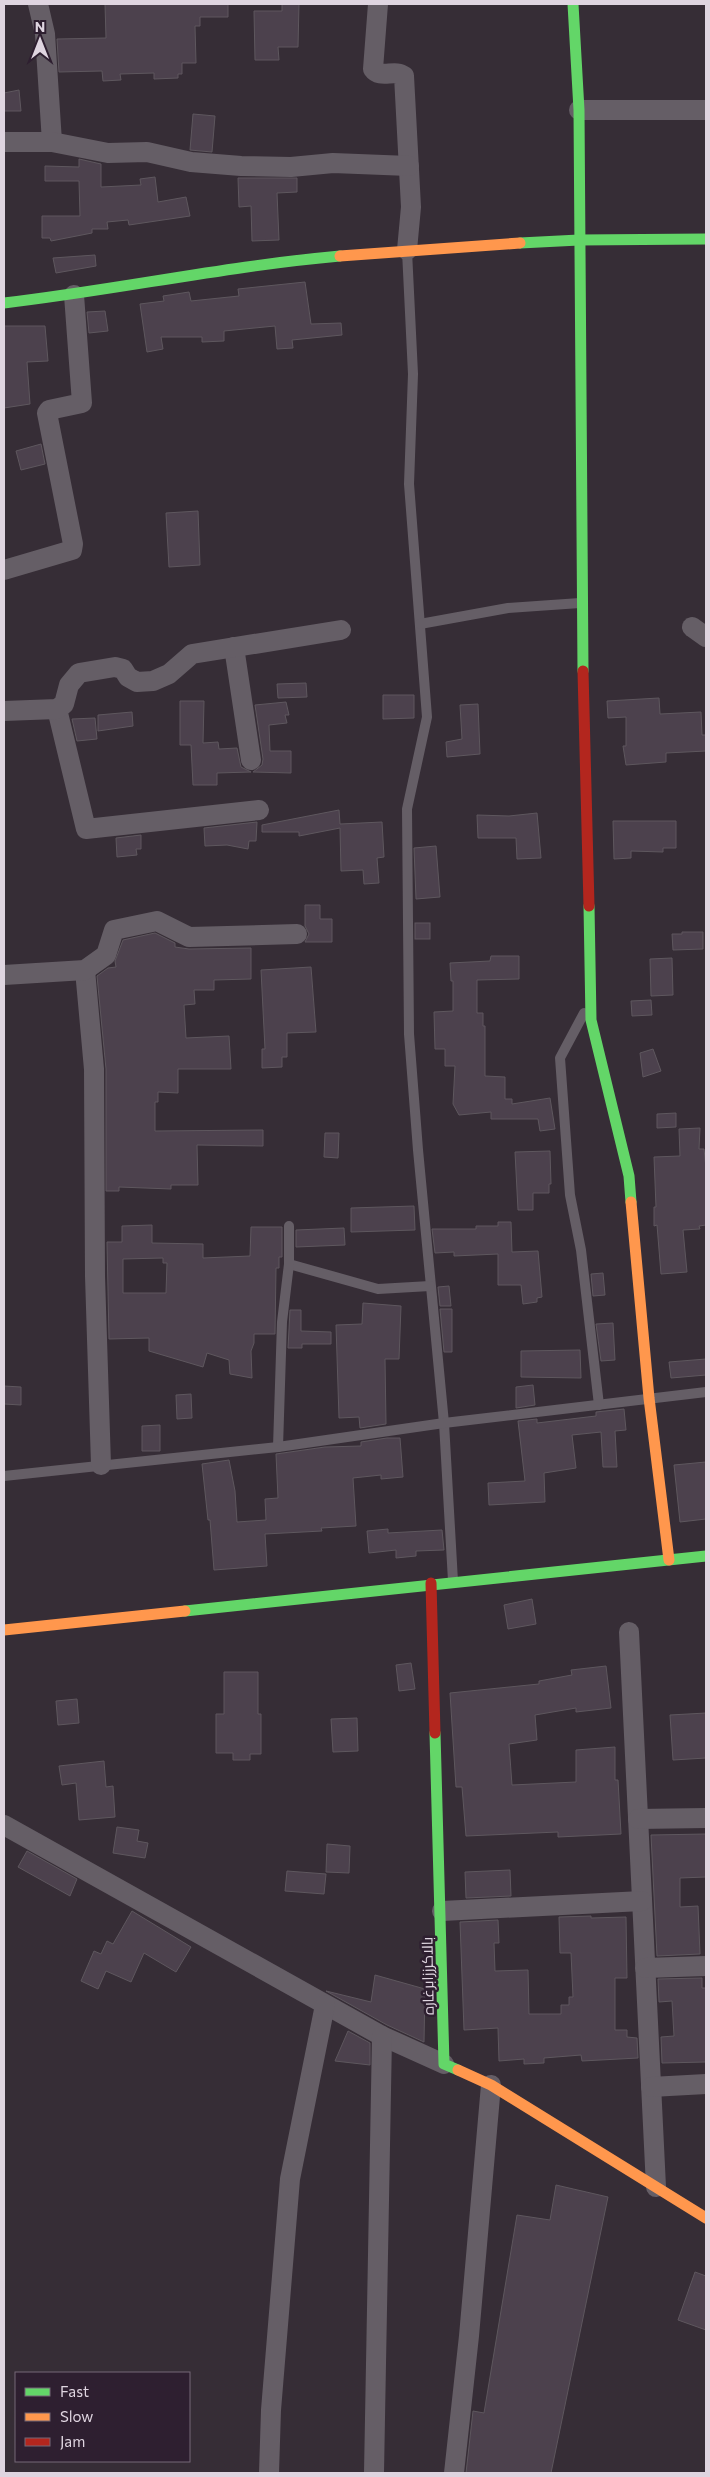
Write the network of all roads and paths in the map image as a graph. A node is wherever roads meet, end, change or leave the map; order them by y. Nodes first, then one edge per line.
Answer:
1 (38, 4) edge
2 (378, 4) edge
3 (574, 4) edge
4 (579, 110) junction
5 (706, 110) edge
6 (4, 142) edge
7 (52, 142) junction
8 (409, 166) junction
9 (706, 239) edge
10 (579, 240) junction
11 (407, 250) junction
12 (74, 295) junction
13 (4, 303) edge
14 (4, 570) edge
15 (582, 602) junction
16 (420, 624) junction
17 (341, 630) dead end
18 (234, 647) junction
19 (57, 709) junction
20 (4, 711) edge
21 (251, 760) dead end
22 (259, 810) dead end
23 (297, 934) dead end
24 (84, 970) junction
25 (4, 975) edge
26 (590, 1001) junction
27 (289, 1226) dead end
28 (289, 1264) junction
29 (430, 1286) junction
30 (706, 1392) edge
31 (649, 1398) junction
32 (599, 1404) junction
33 (444, 1423) junction
34 (278, 1447) junction
35 (101, 1465) junction
36 (4, 1476) edge
37 (706, 1556) edge
38 (669, 1560) junction
39 (453, 1582) junction
40 (431, 1583) junction
41 (4, 1630) edge
42 (629, 1632) dead end
43 (706, 1818) edge
44 (638, 1819) junction
45 (4, 1826) edge
46 (642, 1901) junction
47 (442, 1911) junction
48 (706, 1966) edge
49 (645, 1968) junction
50 (326, 2005) junction
51 (382, 2036) junction
52 (444, 2064) junction
53 (706, 2084) edge
54 (491, 2086) junction
55 (651, 2087) junction
56 (656, 2187) junction
57 (706, 2218) edge
58 (269, 2473) edge
59 (374, 2473) edge
60 (454, 2473) edge

1 - 7 street
2 - 8 street
3 - 4 street
4 - 5 street
4 - 10 street
6 - 7 street
7 - 8 street
8 - 11 street
9 - 10 street
10 - 11 street
10 - 15 street
11 - 12 street
11 - 16 lane
12 - 13 street
12 - 14 street
15 - 16 lane
15 - 26 street
16 - 29 lane
17 - 18 street
18 - 19 street
18 - 21 street
19 - 20 street
19 - 22 street
23 - 24 street
24 - 25 street
24 - 35 street
26 - 31 street
26 - 32 lane
27 - 28 lane
28 - 29 lane
28 - 34 lane
29 - 33 lane
30 - 31 lane
31 - 32 lane
31 - 38 street
32 - 33 lane
33 - 34 lane
33 - 39 lane
34 - 35 lane
35 - 36 lane
37 - 38 street
38 - 39 street
39 - 40 street
40 - 41 street
40 - 47 street, بالاکرززابرغاره
42 - 44 street
43 - 44 street
44 - 46 street
45 - 50 street
46 - 47 street
46 - 49 street
47 - 52 street, بالاکرززابرغاره
48 - 49 street
49 - 55 street
50 - 51 street
50 - 58 street
51 - 52 street
51 - 59 street
52 - 54 street
53 - 55 street
54 - 56 street
54 - 60 street
55 - 56 street
56 - 57 street

